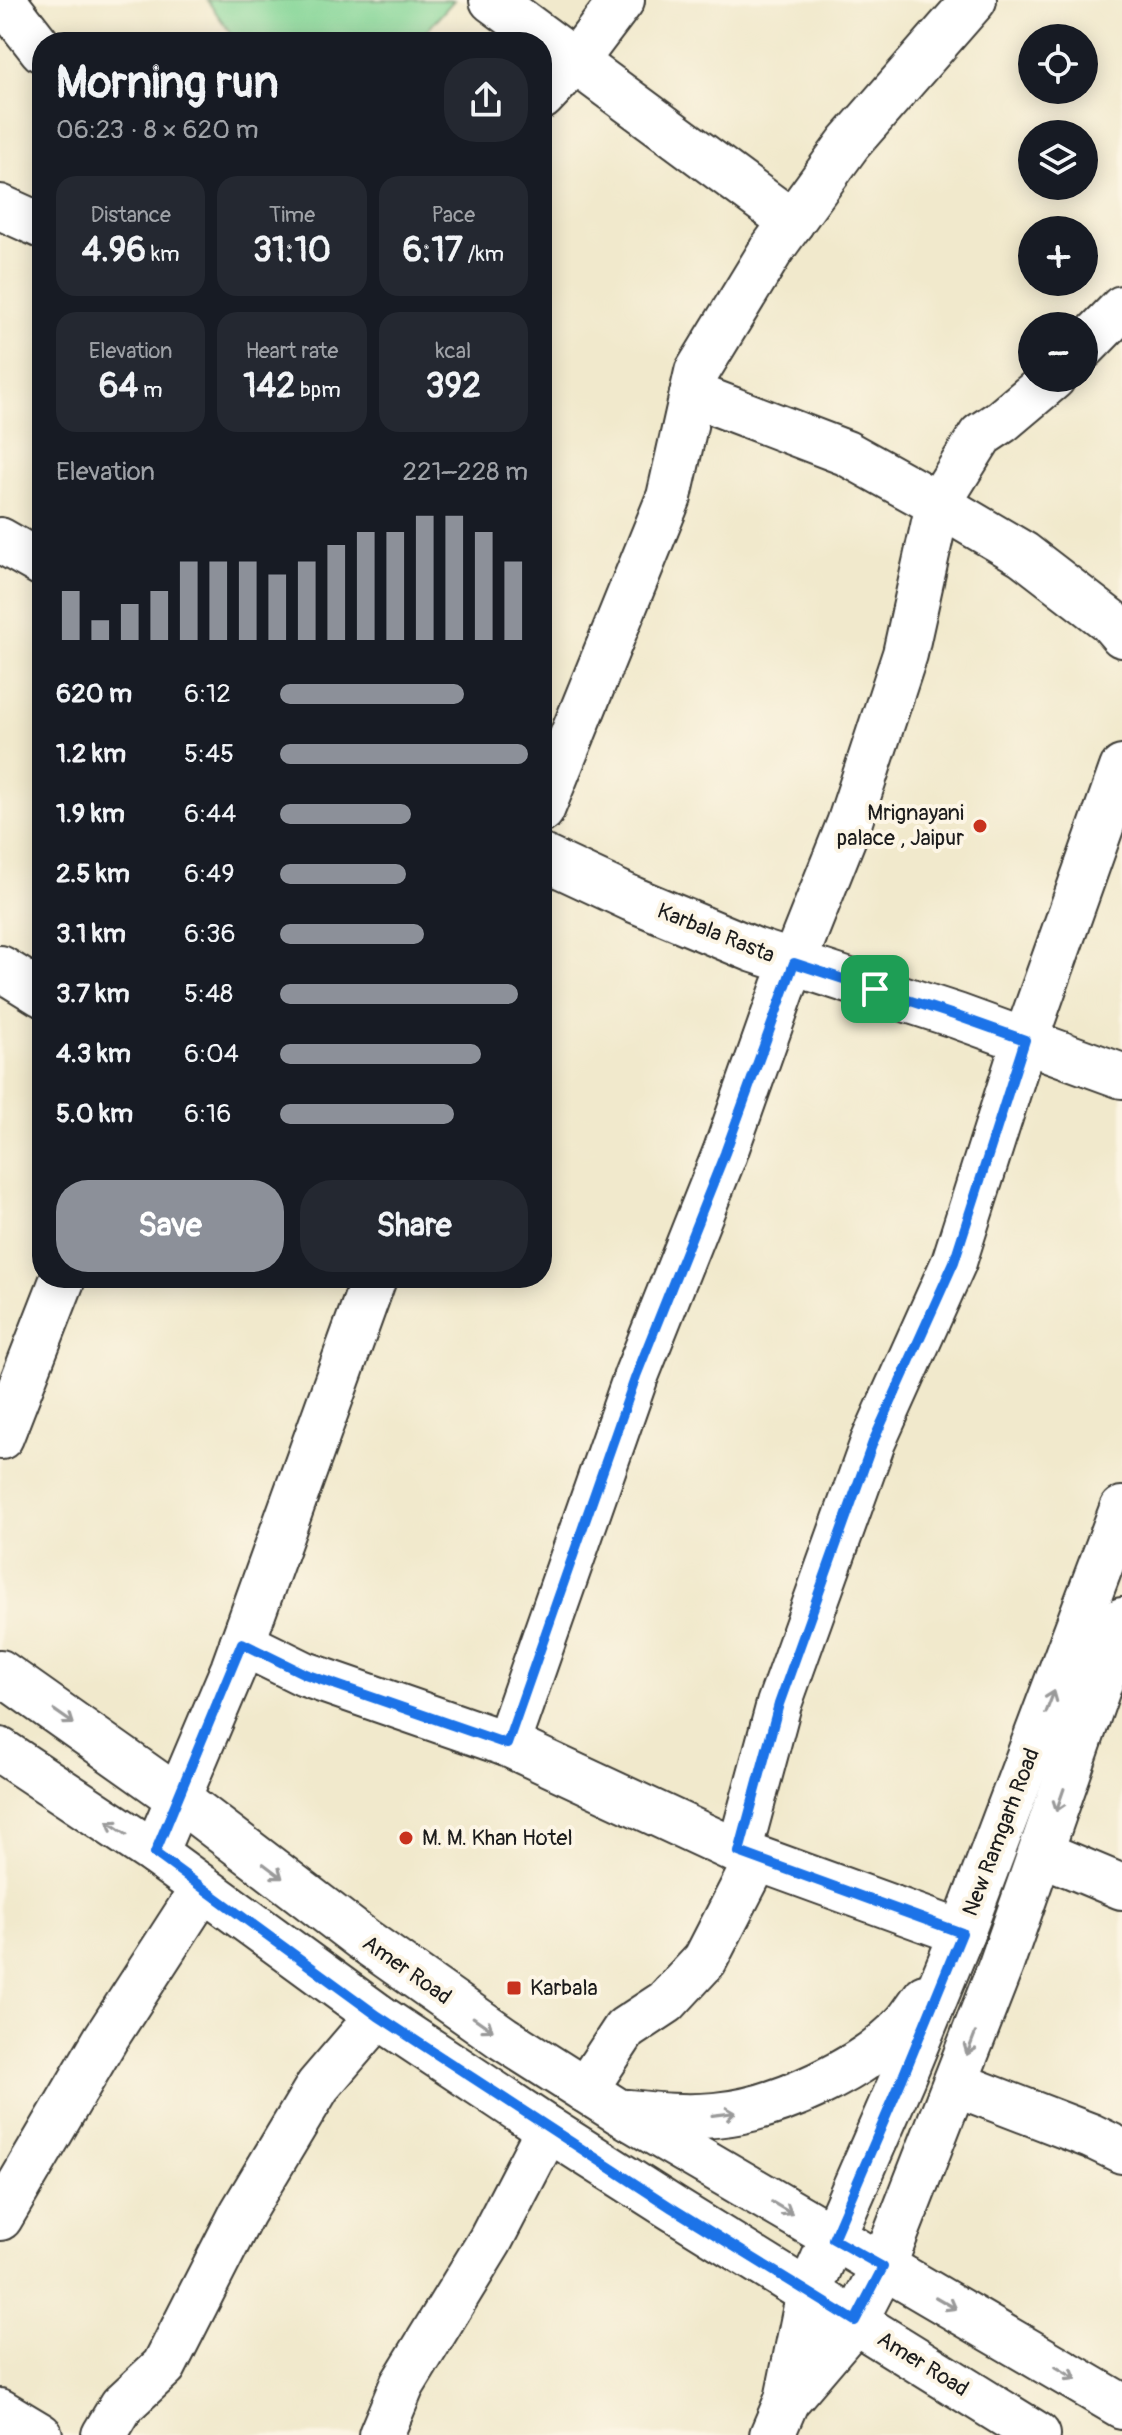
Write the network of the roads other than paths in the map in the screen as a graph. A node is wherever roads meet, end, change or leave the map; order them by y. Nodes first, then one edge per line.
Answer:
1 (3, 0) edge
2 (492, 0) edge
3 (622, 0) edge
4 (974, 0) edge
5 (535, 32) edge
6 (32, 37) edge
7 (552, 45) edge
8 (575, 62) junction
9 (552, 86) edge
10 (0, 207) edge
11 (32, 221) edge
12 (792, 222) junction
13 (1122, 308) edge
14 (1098, 333) edge
15 (1036, 392) edge
16 (692, 394) junction
17 (938, 504) junction
18 (0, 540) edge
19 (32, 558) edge
20 (1122, 635) edge
21 (1122, 768) edge
22 (552, 785) edge
23 (552, 861) edge
24 (794, 963) junction
25 (0, 968) edge
26 (32, 988) edge
27 (1025, 1040) junction
28 (1122, 1076) edge
29 (59, 1288) edge
30 (370, 1288) edge
31 (1, 1437) edge
32 (1122, 1509) edge
33 (1122, 1620) edge
34 (242, 1643) junction
35 (0, 1672) edge
36 (507, 1744) junction
37 (0, 1750) edge
38 (178, 1798) junction
39 (155, 1853) junction
40 (1041, 1853) junction
41 (748, 1855) junction
42 (1122, 1887) edge
43 (203, 1888) junction
44 (962, 1933) junction
45 (378, 2016) junction
46 (956, 2084) junction
47 (602, 2101) junction
48 (548, 2129) junction
49 (1122, 2151) edge
50 (0, 2218) edge
51 (833, 2239) junction
52 (883, 2267) junction
53 (809, 2292) junction
54 (855, 2321) junction
55 (1122, 2406) edge
56 (0, 2411) edge
57 (780, 2417) edge
58 (40, 2435) edge
59 (104, 2435) edge
60 (381, 2435) edge
61 (1038, 2435) edge

1 - 6 street
2 - 5 street
3 - 8 street
4 - 12 street
7 - 8 street
8 - 9 street
8 - 12 street
10 - 11 street
12 - 16 street
13 - 14 street
15 - 17 street
16 - 17 street
16 - 22 street
17 - 20 street
17 - 24 street
18 - 19 street
21 - 27 street
23 - 24 street, Karbala Rasta
24 - 27 street, Karbala Rasta
24 - 36 street
25 - 26 street
27 - 28 street, Karbala Rasta
27 - 41 street
29 - 31 street
30 - 34 street
44 -> 32 street, New Ramgarh Road
33 -> 40 street, New Ramgarh Road
34 - 36 street
34 - 38 street
35 -> 38 street, Amer Road
36 - 41 street
39 -> 37 street, Amer Road
38 - 39 street
38 -> 47 street, Amer Road
39 - 43 street, Amer Road
40 - 42 street
40 -> 46 street, New Ramgarh Road
41 - 44 street
41 - 47 street
43 - 45 street, Amer Road
43 - 50 street
47 -> 44 street
44 - 51 street, New Ramgarh Road
45 - 48 street, Amer Road
45 - 59 street
46 - 49 street
46 - 52 street, New Ramgarh Road
47 -> 51 street, Amer Road
48 - 53 street, Amer Road
48 - 60 street
51 - 52 street
51 - 53 street, New Ramgarh Road
52 - 54 street, New Ramgarh Road
52 -> 55 street
53 - 54 street, Amer Road
53 - 57 street, New Ramgarh Road
54 - 57 street, New Ramgarh Road
54 - 61 street, Amer Road
56 - 58 street

